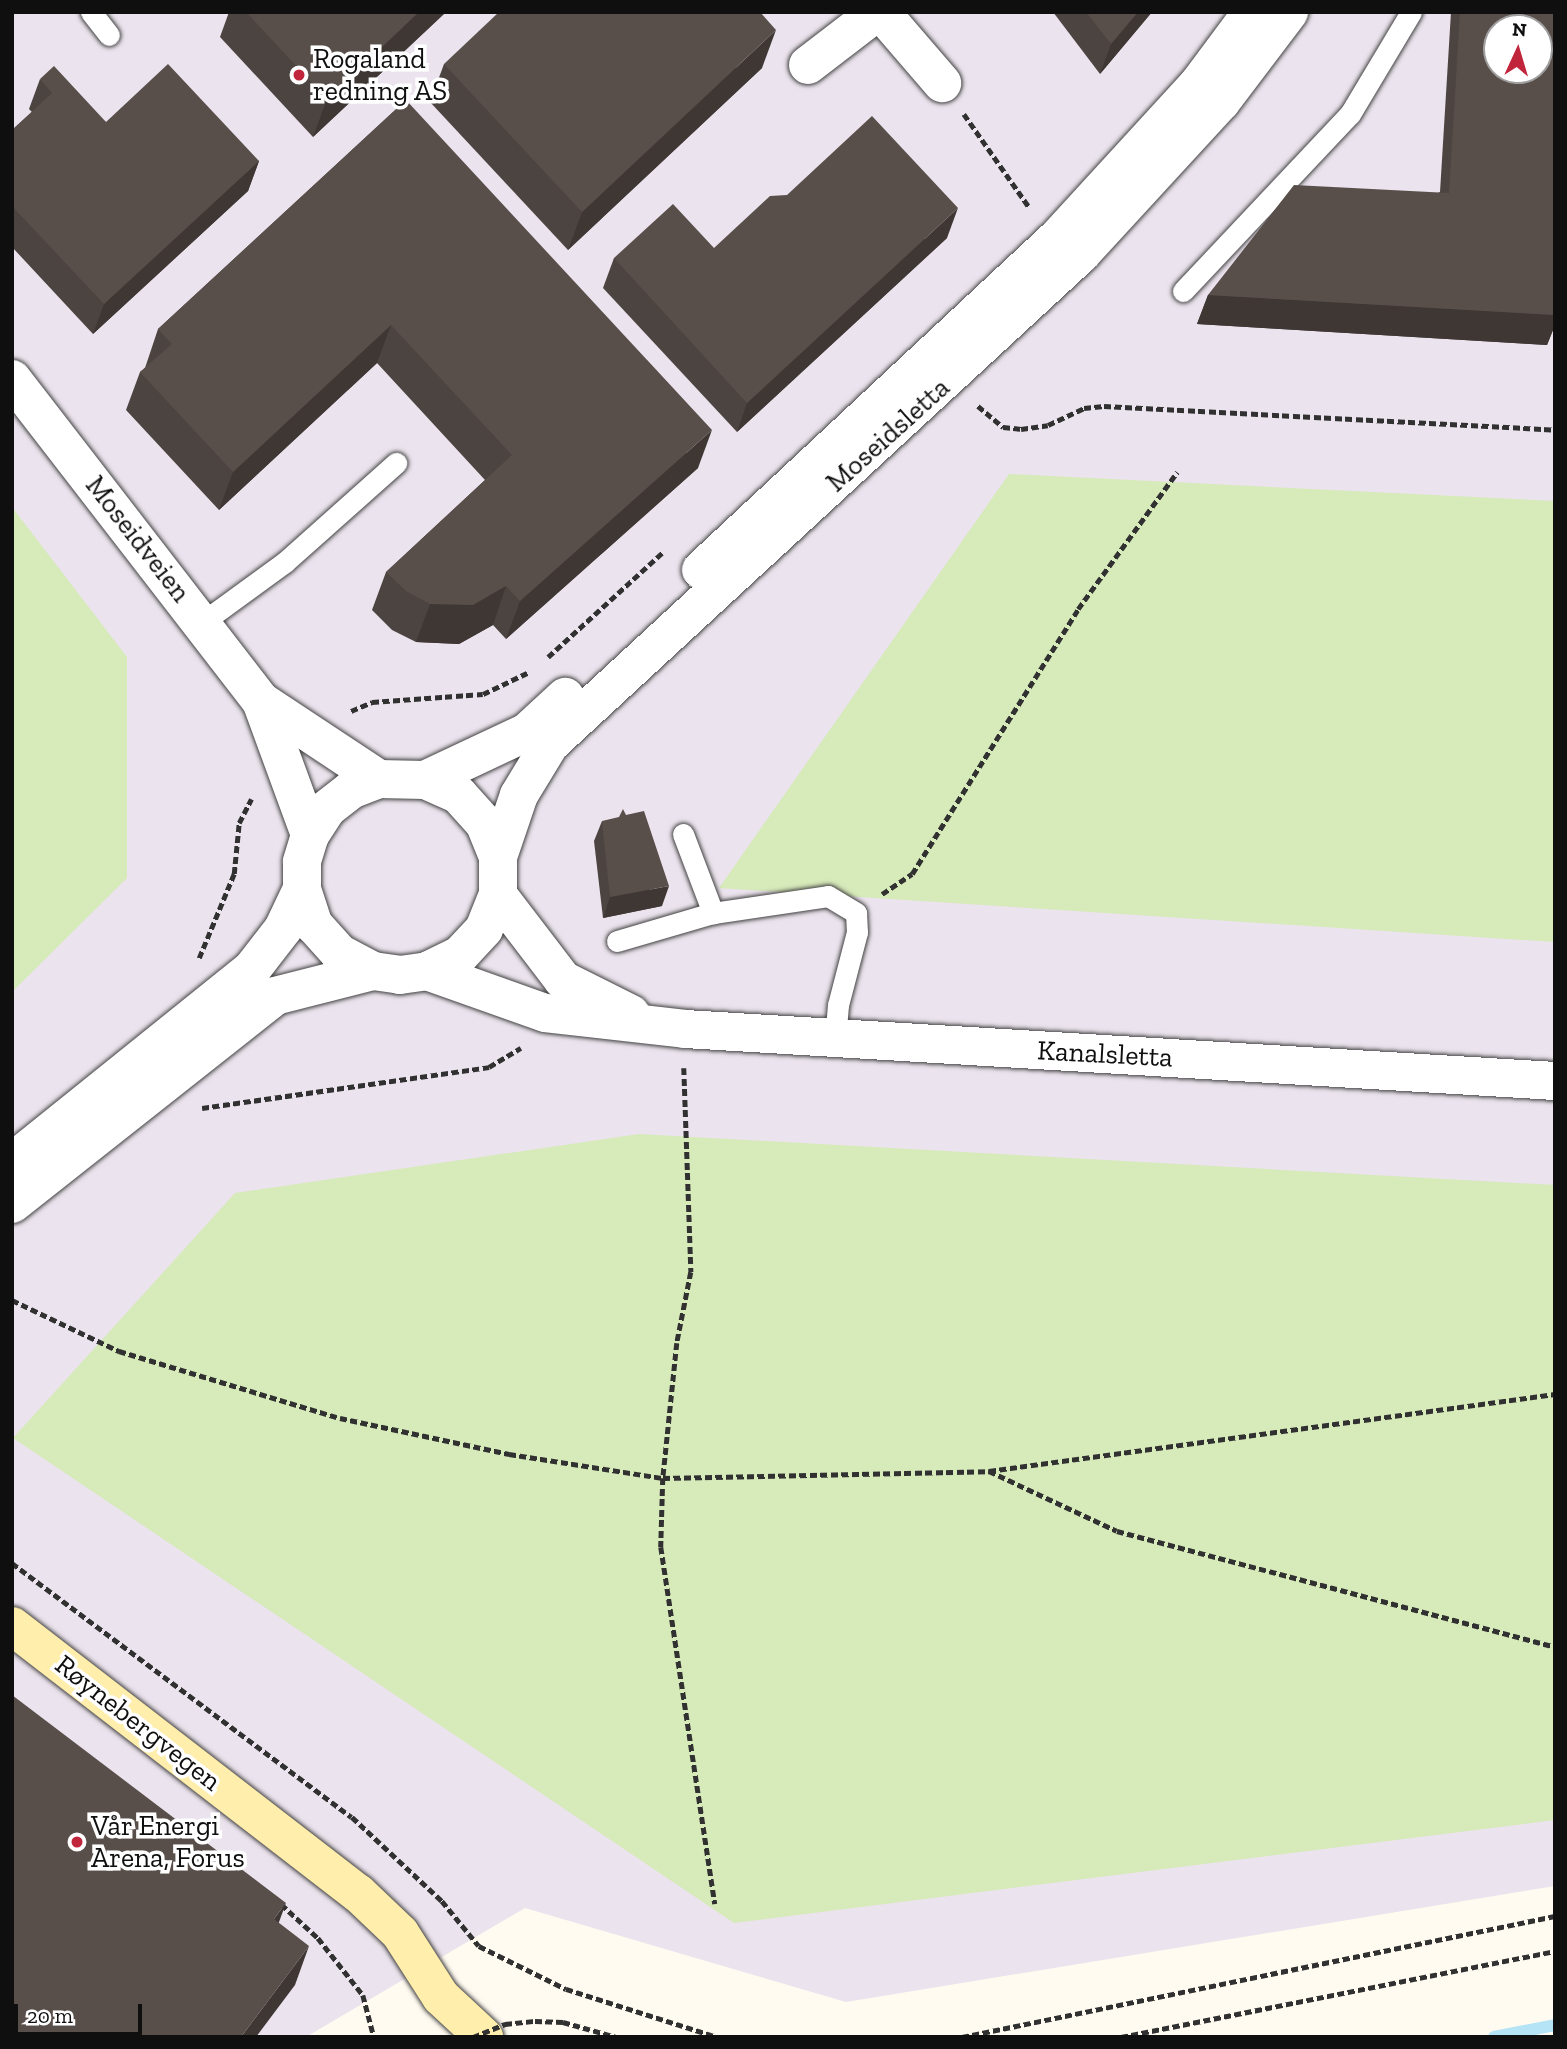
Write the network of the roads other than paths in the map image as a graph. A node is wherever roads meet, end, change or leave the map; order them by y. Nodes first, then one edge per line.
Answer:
1 (91, 12) edge
2 (879, 12) edge
3 (1252, 12) edge
4 (1289, 12) edge
5 (1411, 12) edge
6 (109, 35) dead end
7 (808, 65) dead end
8 (942, 83) road end
9 (1183, 291) dead end
10 (12, 379) edge
11 (396, 463) dead end
12 (204, 621) junction
13 (261, 701) junction
14 (379, 779) junction
15 (425, 780) junction
16 (683, 834) dead end
17 (310, 835) junction
18 (498, 857) junction
19 (302, 889) junction
20 (498, 895) junction
21 (713, 913) junction
22 (617, 941) dead end
23 (373, 971) junction
24 (428, 971) junction
25 (670, 1028) junction
26 (835, 1037) junction
27 (1555, 1081) edge
28 (12, 1162) edge
29 (12, 1203) edge
30 (12, 1626) edge
31 (441, 1997) junction
32 (445, 2037) edge
33 (484, 2037) edge

1 - 6 lane
2 - 7 street
2 - 8 street
3 - 15 street, Moseidsletta
4 - 18 street, Moseidsletta
5 - 9 lane
10 - 12 street, Moseidveien
11 - 12 lane
12 - 13 street, Moseidveien
13 - 14 street
13 - 17 street
14 - 15 street
14 - 17 street
15 - 18 street
16 - 21 lane
17 - 19 street
18 - 20 street
19 - 23 street
19 - 28 street
20 - 24 street
20 - 25 street
21 - 22 lane
21 - 26 lane
23 - 24 street
23 - 29 street
24 - 25 street, Kanalsletta
25 - 26 street, Kanalsletta
26 - 27 street, Kanalsletta
30 - 31 street, Røynebergvegen
31 - 32 street, Røynebergvegen
31 - 33 street, Røynebergvegen

